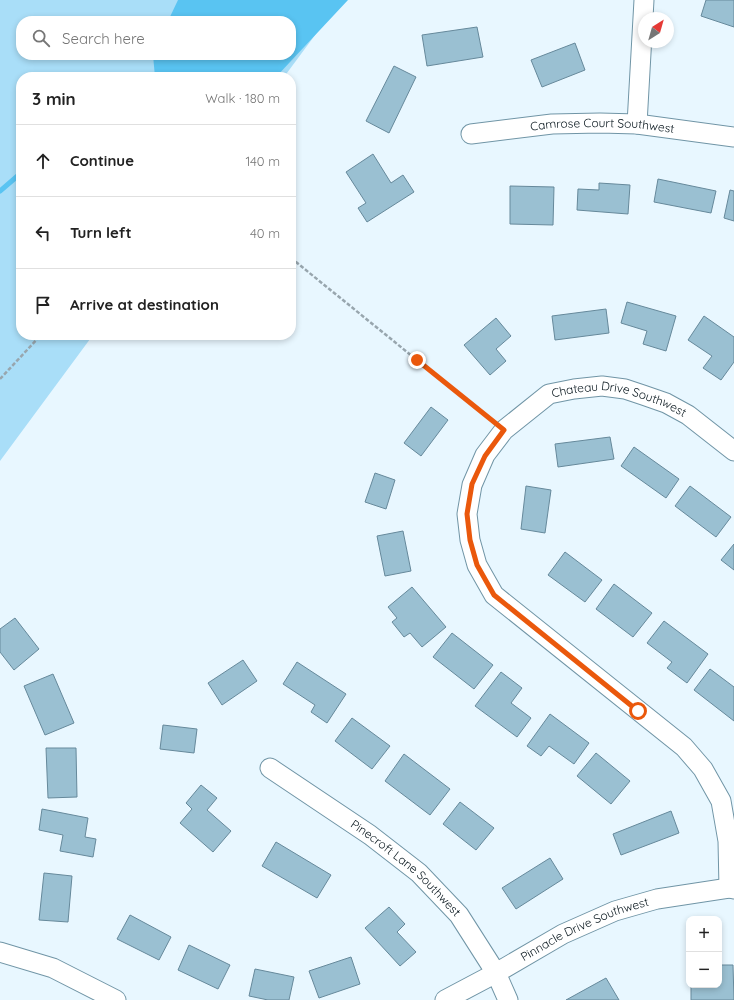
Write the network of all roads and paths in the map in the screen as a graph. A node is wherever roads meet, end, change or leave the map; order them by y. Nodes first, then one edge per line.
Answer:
1 (644, 0) edge
2 (637, 124) junction
3 (471, 134) dead end
4 (734, 137) edge
5 (296, 262) edge
6 (36, 340) edge
7 (0, 379) edge
8 (504, 430) junction
9 (734, 451) edge
10 (270, 768) dead end
11 (731, 888) edge
12 (0, 952) edge
13 (496, 973) junction
14 (116, 1000) edge
15 (445, 1000) edge
16 (508, 1000) edge

1 - 2 street
2 - 3 street, Camrose Court Southwest
2 - 4 street, Camrose Court Southwest
5 - 8 path
6 - 7 path
8 - 9 street, Chateau Drive Southwest
8 - 11 street, Chateau Drive Southwest
10 - 13 street, Pinecroft Lane Southwest
11 - 13 street, Pinnacle Drive Southwest
12 - 14 street
13 - 15 street, Pinnacle Drive Southwest
13 - 16 street, Pinecroft Lane Southwest

